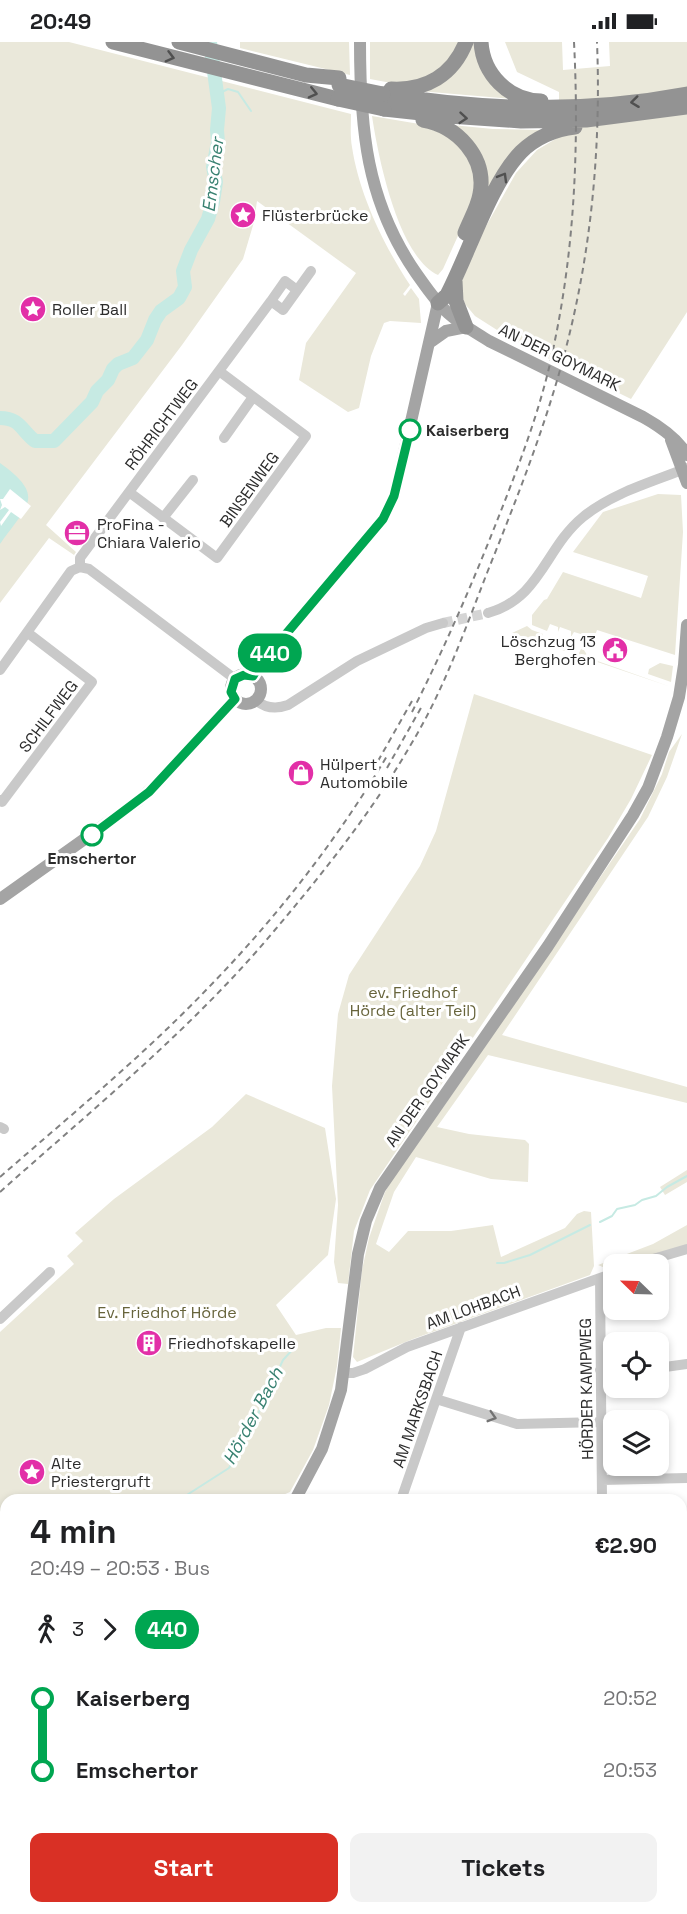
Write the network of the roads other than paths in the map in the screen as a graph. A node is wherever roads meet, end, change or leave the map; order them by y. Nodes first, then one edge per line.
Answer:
1 (113, 42) edge
2 (179, 42) edge
3 (360, 42) edge
4 (466, 42) edge
5 (481, 42) edge
6 (339, 87) junction
7 (687, 94) edge
8 (383, 97) junction
9 (582, 107) junction
10 (687, 107) edge
11 (628, 116) junction
12 (311, 271) dead end
13 (455, 280) junction
14 (438, 303) junction
15 (466, 327) junction
16 (429, 343) junction
17 (219, 371) junction
18 (253, 397) junction
19 (670, 436) junction
20 (224, 438) dead end
21 (687, 455) edge
22 (684, 469) edge
23 (193, 480) dead end
24 (687, 483) edge
25 (129, 492) junction
26 (163, 518) junction
27 (80, 567) junction
28 (488, 613) tunnel mouth
29 (443, 623) tunnel mouth
30 (687, 626) edge
31 (28, 633) junction
32 (0, 670) edge
33 (253, 676) junction
34 (235, 679) junction
35 (235, 699) junction
36 (256, 700) junction
37 (0, 801) edge
38 (0, 900) edge
39 (687, 1249) edge
40 (669, 1254) edge
41 (50, 1272) dead end
42 (603, 1277) edge
43 (600, 1278) junction
44 (0, 1318) edge
45 (461, 1328) junction
46 (687, 1364) edge
47 (669, 1366) edge
48 (600, 1370) junction
49 (603, 1370) edge
50 (344, 1373) junction
51 (436, 1399) junction
52 (601, 1422) junction
53 (687, 1478) edge
54 (602, 1480) junction
55 (299, 1494) edge
56 (403, 1494) edge
57 (602, 1494) edge

1 -> 6 highway
2 - 6 highway
3 - 14 main road, AN DER GOYMARK
4 - 8 highway
5 - 9 highway
6 - 8 highway, bridge
6 - 8 highway
7 -> 9 highway
8 - 9 highway
8 -> 11 highway
8 - 14 highway
10 - 11 highway
13 -> 11 highway
12 - 17 street, RÖHRICHTWEG
13 - 14 highway
13 - 15 highway
14 - 15 main road, AN DER GOYMARK
14 - 16 main road
15 - 16 main road
15 - 19 main road, AN DER GOYMARK
16 - 33 main road
17 - 18 street, BINSENWEG
17 - 25 street, RÖHRICHTWEG
18 - 20 street
18 - 26 street, BINSENWEG
19 - 21 main road, AN DER GOYMARK
19 - 22 main road
22 - 24 main road
22 - 28 street
23 - 26 street
25 - 26 street, BINSENWEG
25 - 27 street, RÖHRICHTWEG
27 - 31 street, RÖHRICHTWEG
27 - 34 street
29 - 36 street
30 - 50 main road, AN DER GOYMARK
31 - 32 street, RÖHRICHTWEG
31 - 37 street, SCHILFWEG
33 - 34 main road
33 - 36 main road
34 - 35 main road
35 - 36 main road
35 - 38 main road
39 - 40 street
41 - 44 street
42 - 43 street, AM LOHBACH
43 - 45 street, AM LOHBACH
43 - 48 street, HÖRDER KAMPWEG
45 - 50 street, AM LOHBACH
45 - 51 street, AM MARKSBACH
46 - 47 street
48 - 49 street
48 - 52 street, HÖRDER KAMPWEG
50 - 55 main road, AN DER GOYMARK
51 -> 52 street
51 - 56 street, AM MARKSBACH
52 - 54 street, HÖRDER KAMPWEG
53 - 54 street
54 - 57 street, HÖRDER KAMPWEG

